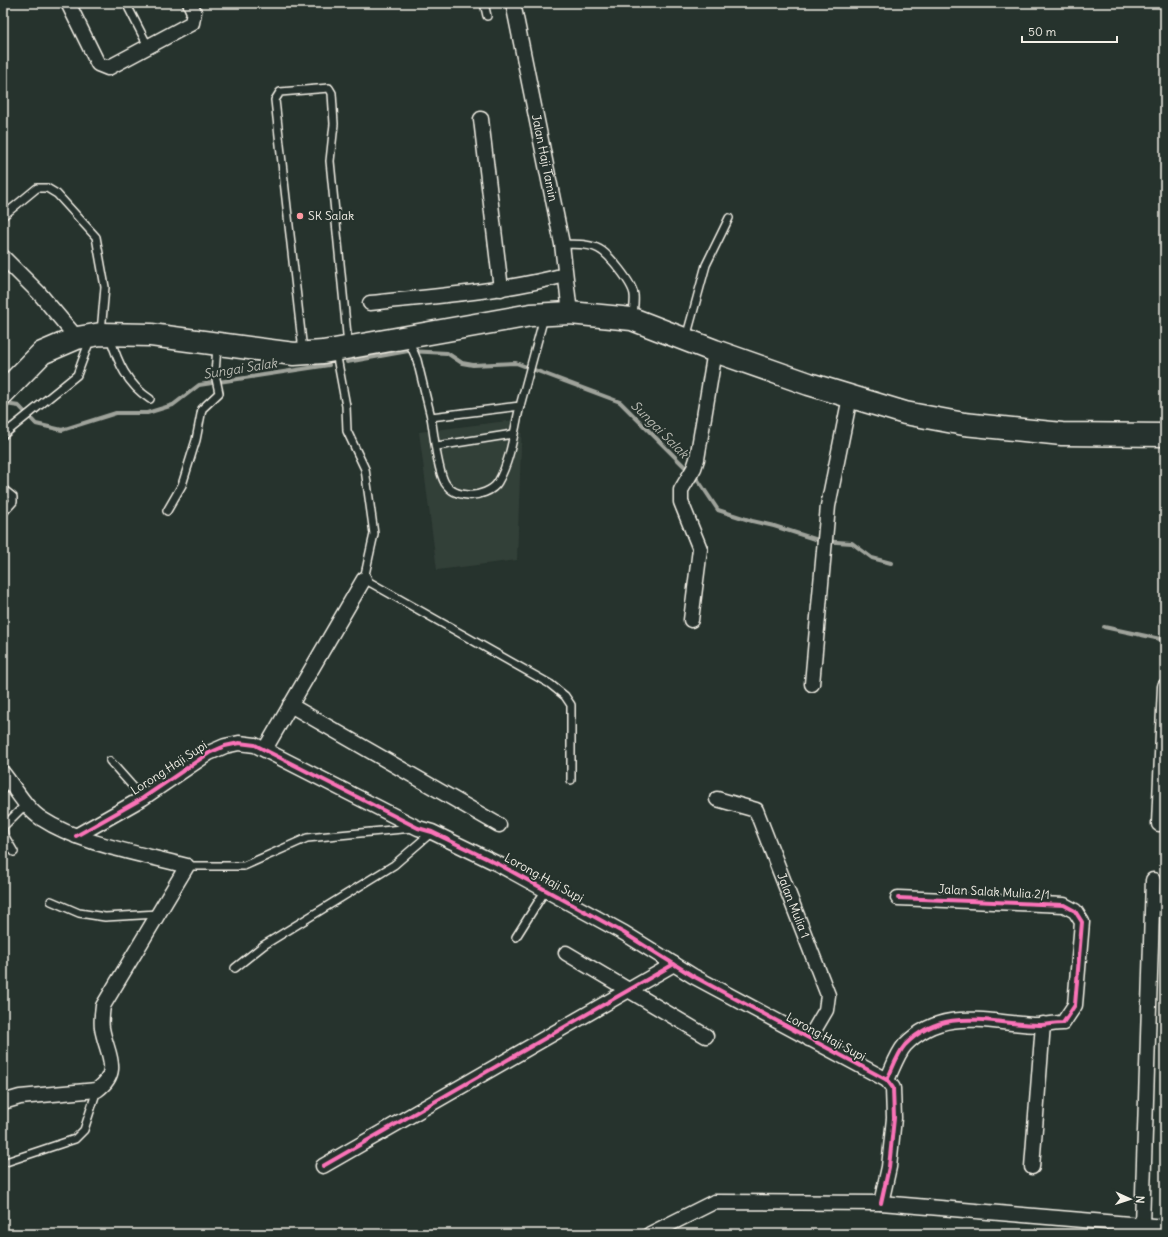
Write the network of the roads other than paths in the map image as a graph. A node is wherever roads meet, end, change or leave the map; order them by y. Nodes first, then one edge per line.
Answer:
1 (68, 3) edge
2 (126, 3) edge
3 (484, 3) edge
4 (513, 3) edge
5 (192, 7) edge
6 (487, 16) dead end
7 (148, 46) junction
8 (481, 119) dead end
9 (3, 216) edge
10 (729, 218) dead end
11 (562, 244) junction
12 (3, 257) edge
13 (566, 275) junction
14 (501, 289) junction
15 (370, 303) dead end
16 (570, 313) junction
17 (545, 314) junction
18 (632, 319) junction
19 (95, 335) junction
20 (408, 340) junction
21 (686, 340) junction
22 (218, 344) junction
23 (342, 349) junction
24 (715, 351) junction
25 (303, 353) junction
26 (3, 392) edge
27 (850, 397) junction
28 (150, 399) dead end
29 (520, 406) junction
30 (431, 418) junction
31 (513, 434) junction
32 (3, 435) edge
33 (1165, 435) edge
34 (437, 446) junction
35 (3, 489) edge
36 (167, 510) dead end
37 (3, 512) edge
38 (364, 578) junction
39 (691, 620) dead end
40 (812, 684) dead end
41 (1165, 686) edge
42 (290, 705) junction
43 (265, 749) junction
44 (110, 761) dead end
45 (3, 773) edge
46 (571, 780) dead end
47 (143, 798) junction
48 (717, 799) dead end
49 (26, 804) junction
50 (1159, 824) dead end
51 (499, 826) dead end
52 (418, 828) junction
53 (432, 832) junction
54 (76, 836) junction
55 (14, 852) dead end
56 (187, 866) junction
57 (1153, 880) dead end
58 (545, 891) junction
59 (898, 898) dead end
60 (51, 902) dead end
61 (158, 914) junction
62 (516, 937) dead end
63 (566, 953) dead end
64 (674, 964) junction
65 (235, 968) dead end
66 (629, 990) junction
67 (1043, 1024) junction
68 (706, 1036) dead end
69 (809, 1039) junction
70 (887, 1080) junction
71 (97, 1090) junction
72 (3, 1102) edge
73 (3, 1163) edge
74 (323, 1166) dead end
75 (1032, 1167) dead end
76 (881, 1203) junction
77 (1142, 1225) junction
78 (1165, 1227) edge
79 (650, 1234) edge

1 - 7 street
2 - 7 lane
3 - 6 lane
4 - 11 street, Jalan Haji Tamin
5 - 7 street
8 - 14 street
9 - 19 lane
10 - 21 lane
11 - 13 street, Jalan Haji Tamin
11 - 18 lane
12 - 19 street
13 - 14 street
13 - 16 street, Jalan Haji Tamin
14 - 15 street
16 - 17 main road
16 - 18 main road
17 - 20 main road
17 - 29 lane
18 - 21 main road
19 - 22 main road
19 - 26 main road
19 - 28 lane
19 - 32 lane
20 - 23 main road
20 - 30 lane
21 - 24 main road
22 - 25 main road
22 - 36 lane
23 - 25 main road
23 - 25 lane
23 - 38 lane
24 - 27 main road
24 - 39 street
27 - 33 main road
27 - 40 street
29 - 30 lane
29 - 31 lane
30 - 34 lane
31 - 34 lane
31 - 34 lane
35 - 37 lane
38 - 42 street
38 - 46 lane
41 - 50 street
42 - 43 street
42 - 51 street
43 - 47 street, Lorong Haji Supi
43 - 52 street, Lorong Haji Supi
44 - 47 lane
45 - 49 street
47 - 54 street, Lorong Haji Supi
48 - 69 street, Jalan Mulia 1
49 - 54 street
49 - 55 lane
52 - 53 street, Lorong Haji Supi
52 - 56 lane
53 - 58 street, Lorong Haji Supi
53 - 65 lane
54 - 56 street
56 - 61 street
57 - 77 street
58 - 62 lane
58 - 64 street, Lorong Haji Supi
59 - 67 street, Jalan Salak Mulia 2/1
60 - 61 lane
61 - 71 street
63 - 66 street
64 - 66 street
64 - 69 street, Lorong Haji Supi
66 - 68 street
66 - 74 street
67 - 70 street, Jalan Salak Mulia 2/1
67 - 75 street
69 - 70 street, Lorong Haji Supi
70 - 76 street
71 - 72 street
71 - 73 lane
76 - 77 street
76 - 79 street
77 - 78 street

